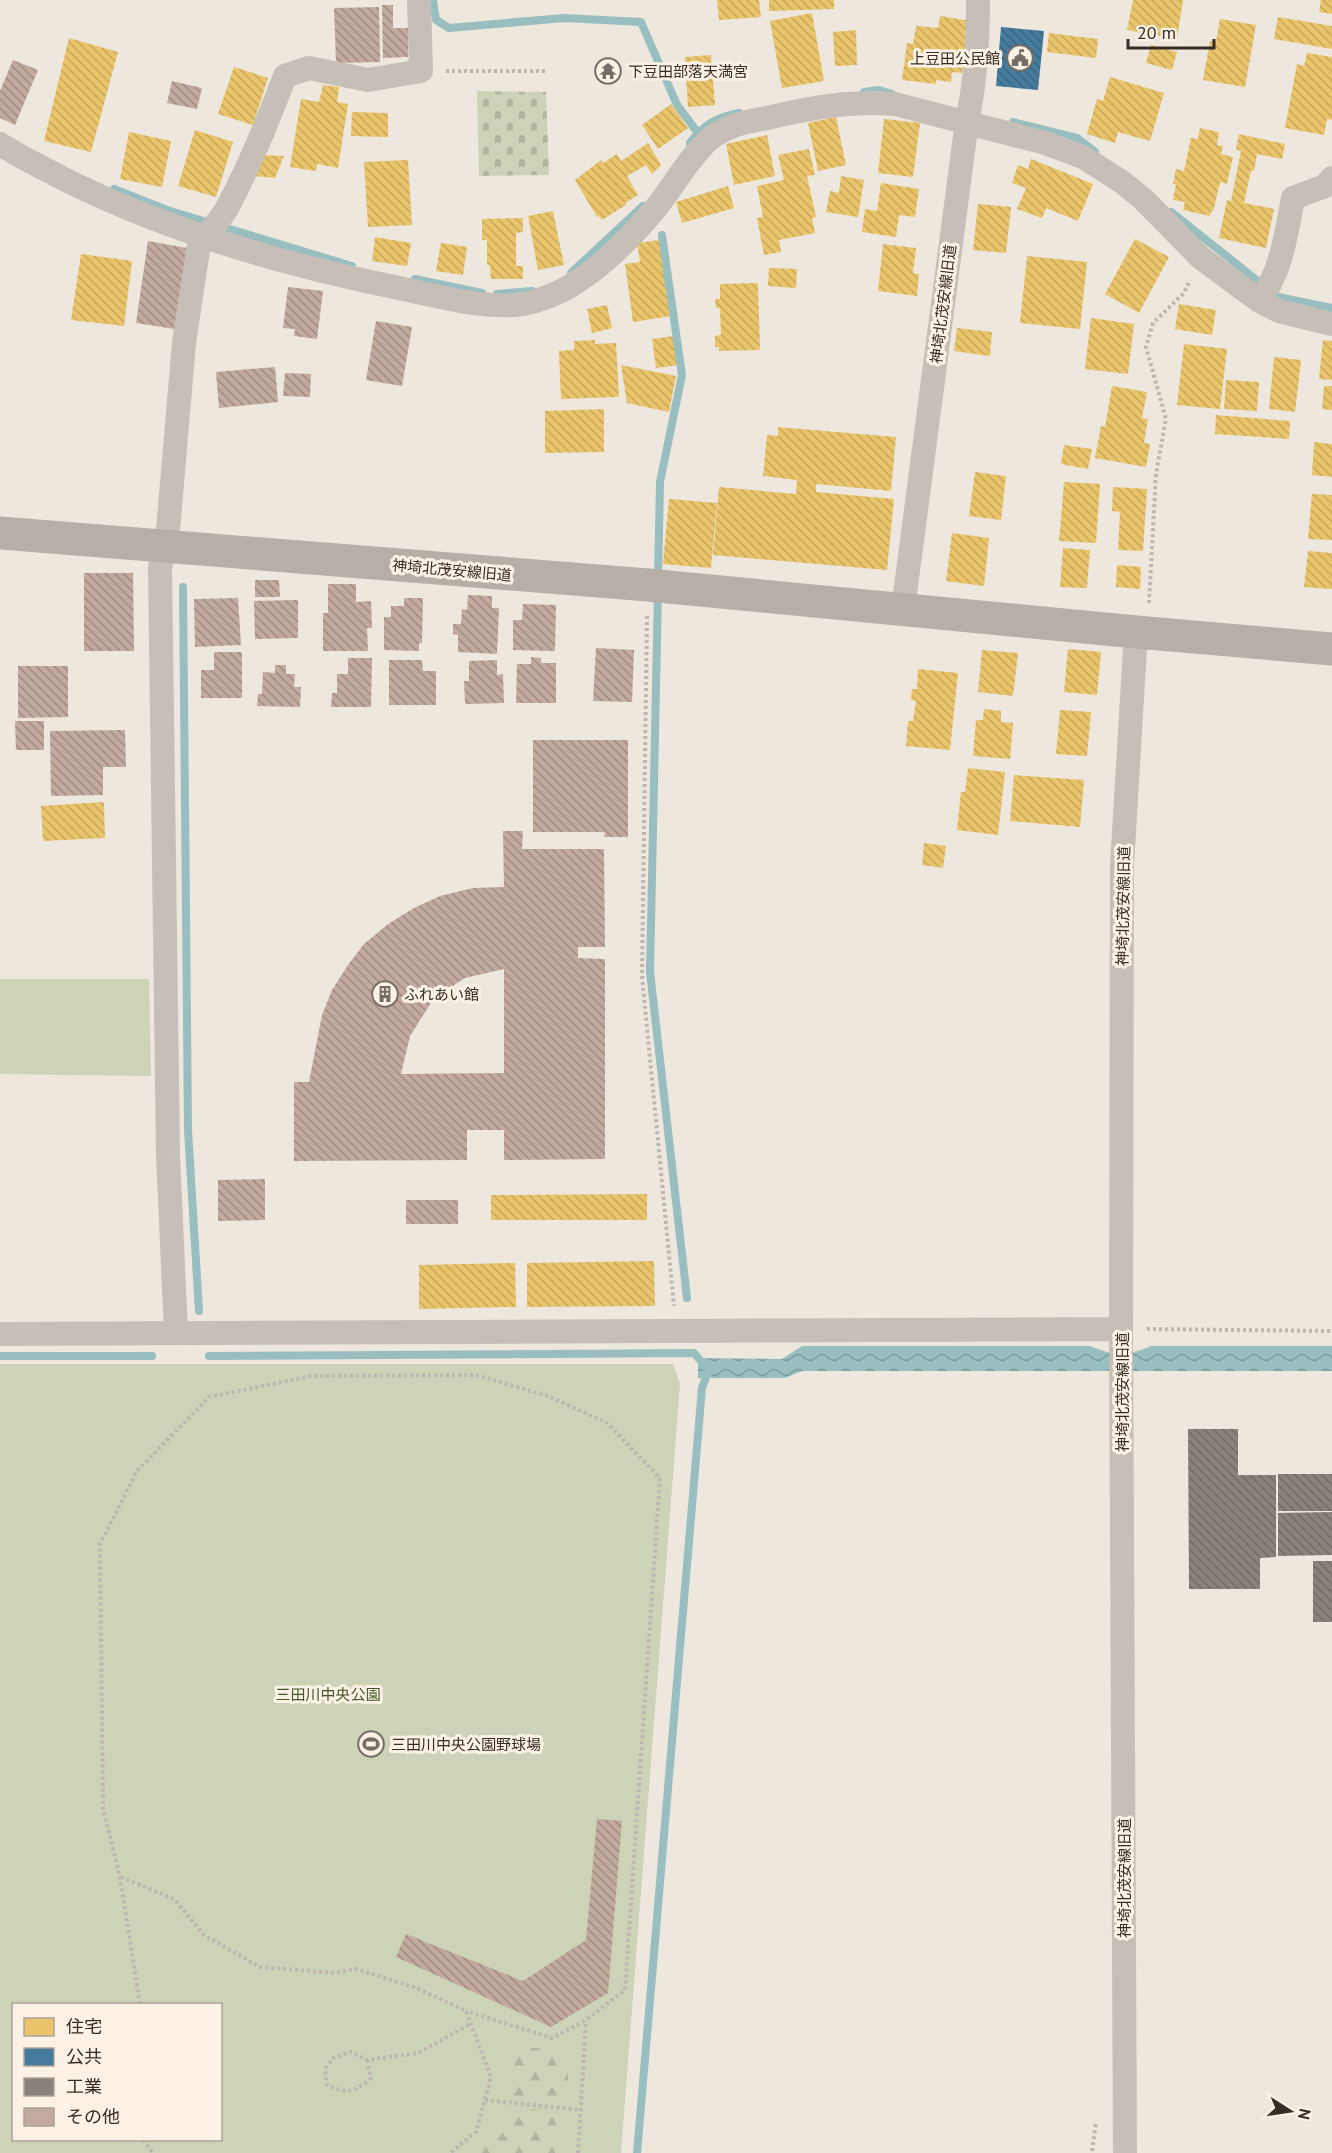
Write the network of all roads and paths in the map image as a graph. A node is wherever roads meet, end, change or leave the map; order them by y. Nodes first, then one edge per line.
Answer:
1 (419, 0) edge
2 (978, 0) edge
3 (421, 71) junction
4 (546, 71) dead end
5 (969, 110) junction
6 (0, 144) edge
7 (1332, 178) edge
8 (214, 225) junction
9 (1200, 258) junction
10 (1264, 292) junction
11 (1332, 324) edge
12 (0, 533) edge
13 (164, 547) junction
14 (648, 585) junction
15 (903, 609) junction
16 (1136, 632) junction
17 (1332, 648) edge
18 (1332, 1330) edge
19 (676, 1331) junction
20 (176, 1333) junction
21 (0, 1334) edge
22 (1122, 1350) junction
23 (120, 1877) junction
24 (140, 2003) edge
25 (466, 2011) junction
26 (586, 2020) junction
27 (470, 2024) junction
28 (368, 2060) junction
29 (484, 2100) junction
30 (580, 2110) junction
31 (453, 2152) edge
32 (578, 2153) edge
33 (1125, 2153) edge

1 - 3 street
2 - 5 street, 神埼北茂安線旧道
3 - 4 path
3 - 8 street
5 - 8 street
5 - 9 street
5 - 15 street, 神埼北茂安線旧道
6 - 8 street
7 - 10 street
8 - 13 street
9 - 10 street
9 - 16 path
10 - 11 street
12 - 13 street, 神埼北茂安線旧道
13 - 14 street, 神埼北茂安線旧道
13 - 20 street
14 - 15 street, 神埼北茂安線旧道
14 - 19 path
15 - 16 street, 神埼北茂安線旧道
16 - 17 street, 神埼北茂安線旧道
16 - 22 street, 神埼北茂安線旧道
18 - 22 path
19 - 20 street
19 - 22 street
20 - 21 street
22 - 33 street, 神埼北茂安線旧道
23 - 24 path
23 - 25 path
23 - 26 path
25 - 26 path
25 - 27 path
26 - 30 path
27 - 28 path
27 - 29 path
28 - 28 path
29 - 30 path
29 - 31 path
30 - 32 path

